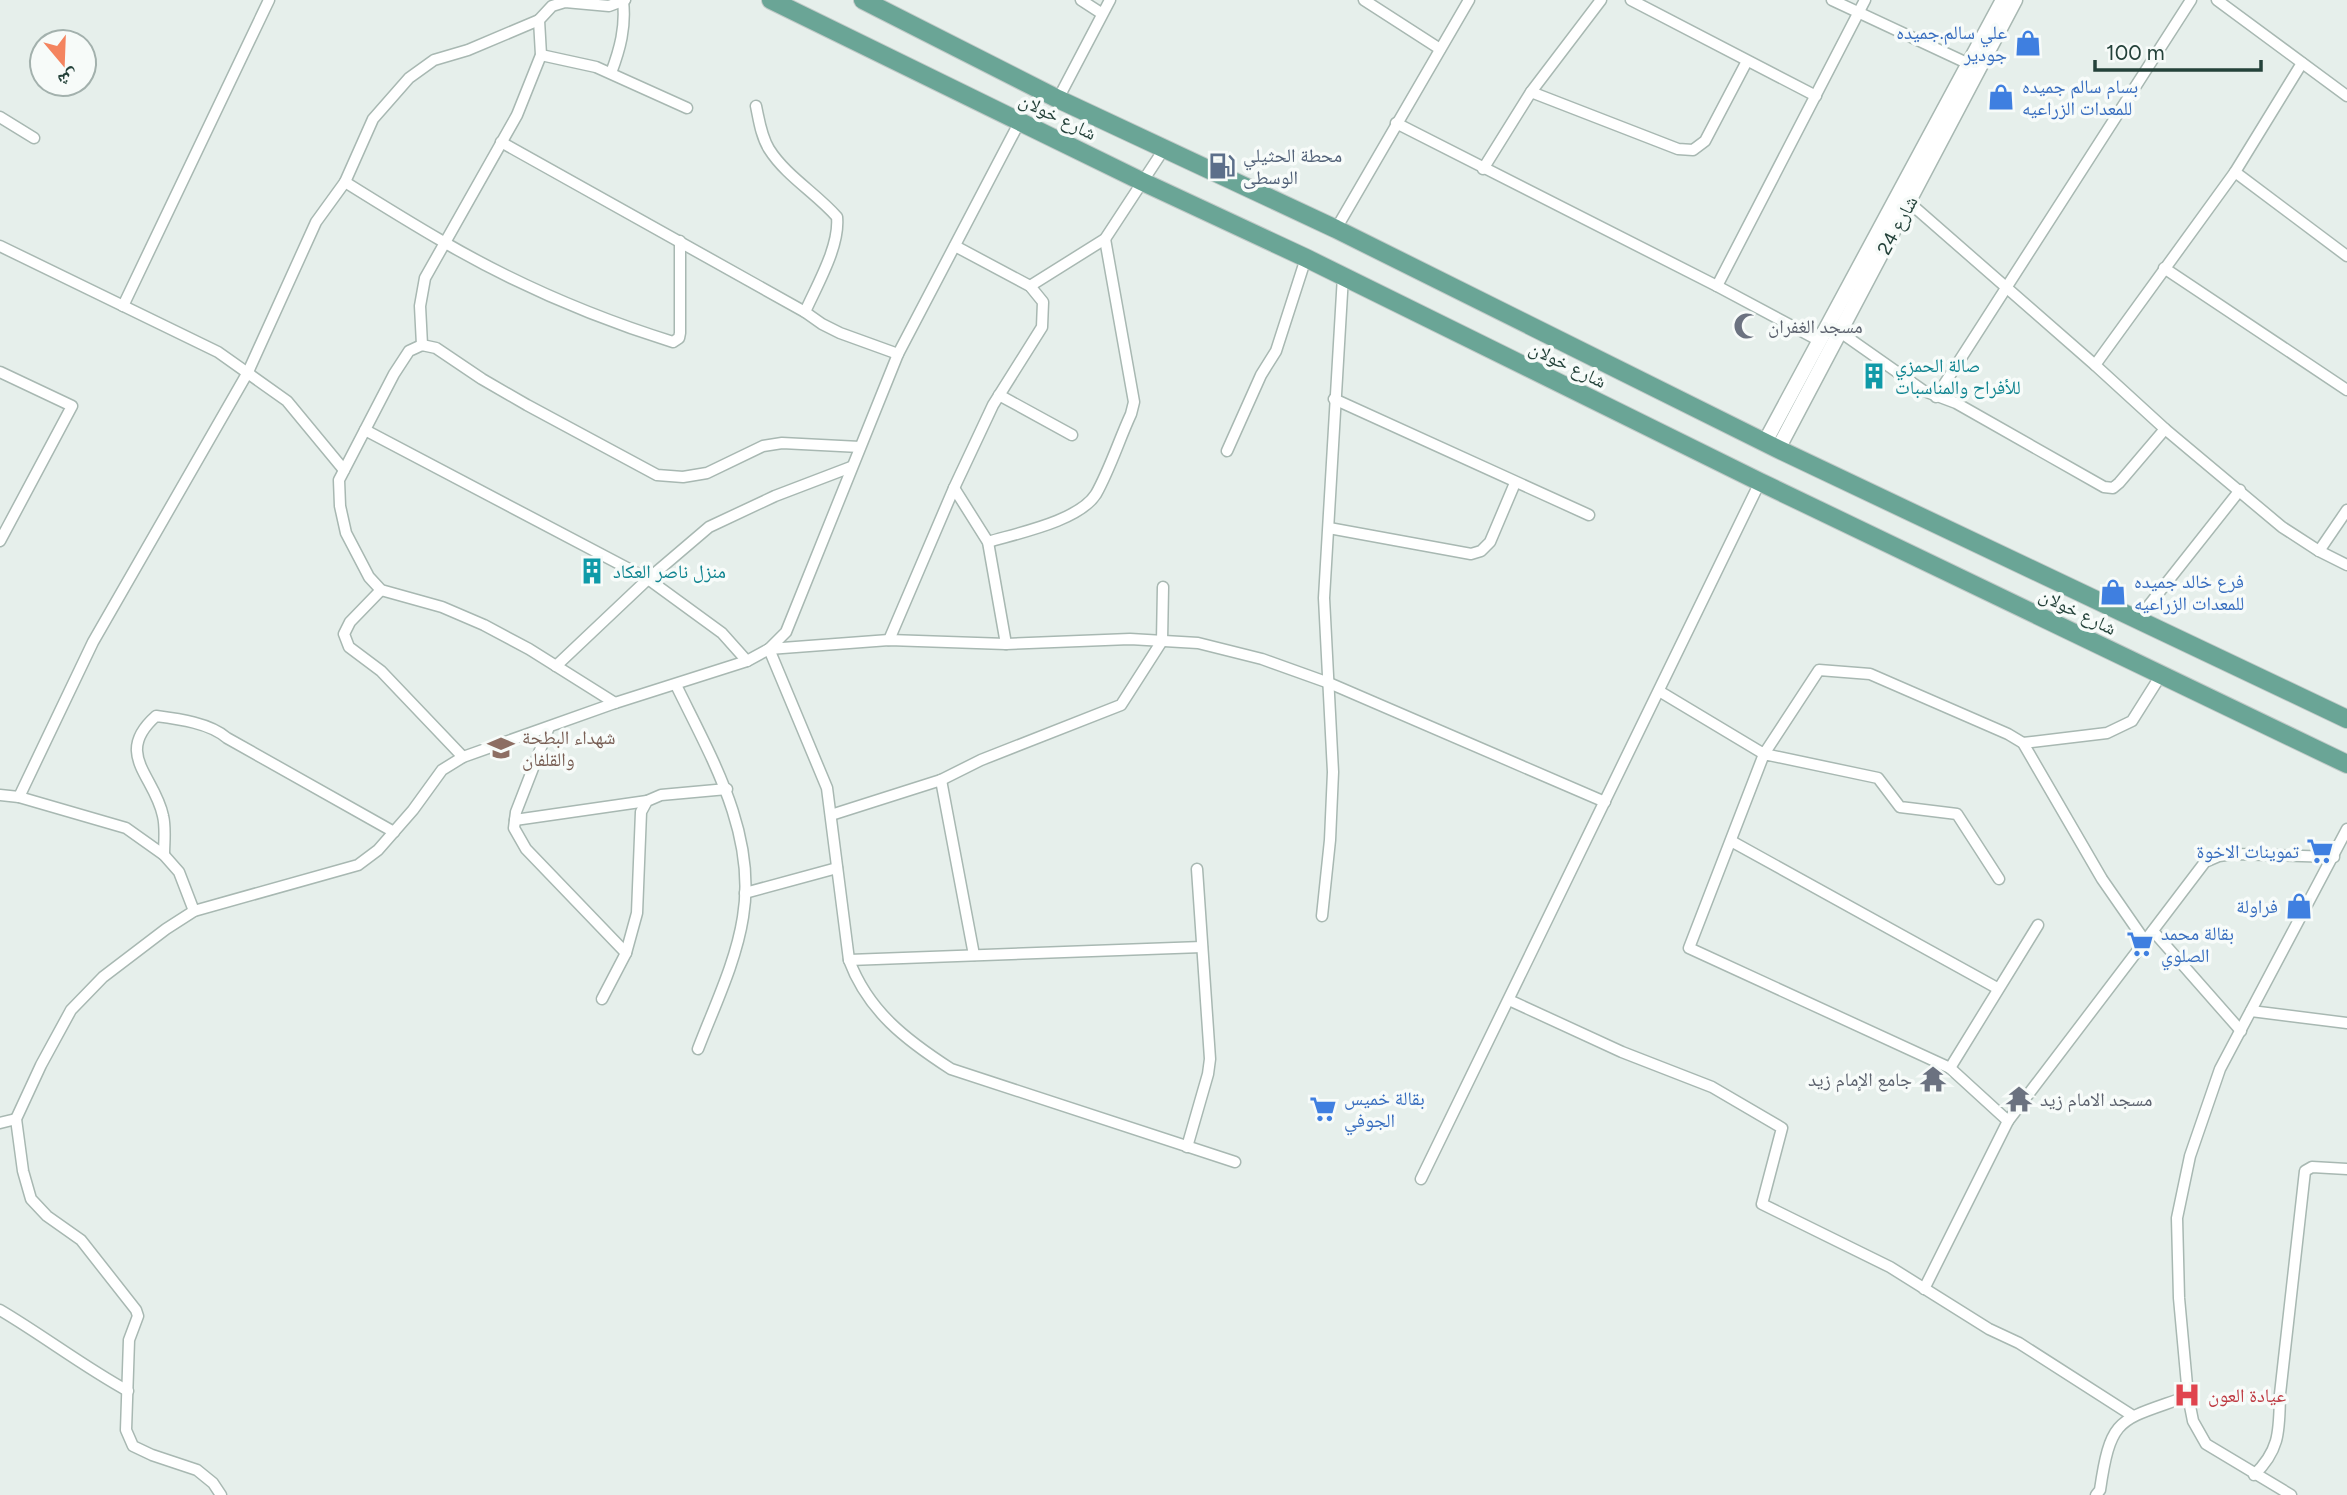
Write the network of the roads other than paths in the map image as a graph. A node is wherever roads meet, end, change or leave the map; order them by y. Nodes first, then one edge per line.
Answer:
1 (269, 0) edge
2 (771, 0) edge
3 (863, 0) edge
4 (1081, 0) edge
5 (1110, 0) edge
6 (1364, 0) edge
7 (1469, 0) edge
8 (1601, 0) edge
9 (1631, 0) edge
10 (1832, 0) edge
11 (1865, 0) edge
12 (2003, 0) edge
13 (2015, 0) edge
14 (2191, 0) edge
15 (2217, 0) edge
16 (624, 1) edge
17 (1101, 13) junction
18 (1859, 13) junction
19 (539, 20) junction
20 (1440, 49) junction
21 (541, 55) junction
22 (1747, 61) junction
23 (2302, 63) junction
24 (1969, 64) junction
25 (611, 73) junction
26 (1531, 92) junction
27 (1816, 96) junction
28 (2347, 96) edge
29 (1058, 99) junction
30 (756, 106) dead end
31 (687, 108) dead end
32 (0, 117) edge
33 (1020, 121) junction
34 (1396, 123) junction
35 (34, 138) dead end
36 (501, 142) junction
37 (1164, 149) junction
38 (1483, 169) junction
39 (2235, 172) junction
40 (345, 182) junction
41 (1143, 182) junction
42 (1904, 199) junction
43 (1336, 229) junction
44 (1105, 239) junction
45 (680, 241) junction
46 (444, 242) junction
47 (0, 246) edge
48 (955, 246) junction
49 (2347, 256) edge
50 (1306, 258) junction
51 (2164, 268) junction
52 (1343, 276) junction
53 (1030, 286) junction
54 (1717, 286) junction
55 (2005, 288) junction
56 (123, 306) junction
57 (805, 312) junction
58 (1840, 332) junction
59 (1819, 341) junction
60 (422, 345) junction
61 (898, 354) junction
62 (2095, 365) junction
63 (0, 372) edge
64 (248, 372) junction
65 (2347, 390) edge
66 (999, 395) junction
67 (1936, 397) junction
68 (1334, 399) junction
69 (2165, 429) junction
70 (365, 430) junction
71 (1072, 435) dead end
72 (1772, 445) junction
73 (860, 447) junction
74 (1227, 451) dead end
75 (852, 467) junction
76 (344, 470) junction
77 (1760, 482) junction
78 (1515, 483) junction
79 (954, 488) junction
80 (2240, 490) junction
81 (2347, 510) edge
82 (1589, 515) dead end
83 (1329, 528) junction
84 (0, 541) edge
85 (988, 542) junction
86 (2319, 551) junction
87 (2347, 565) edge
88 (648, 579) junction
89 (1163, 587) dead end
90 (382, 590) junction
91 (2138, 619) junction
92 (889, 640) junction
93 (1161, 641) junction
94 (1006, 644) junction
95 (769, 649) junction
96 (747, 661) junction
97 (556, 666) junction
98 (2161, 674) junction
99 (1329, 683) junction
100 (676, 685) junction
101 (1659, 691) junction
102 (615, 703) junction
103 (2347, 719) edge
104 (549, 727) junction
105 (2023, 743) junction
106 (1764, 754) junction
107 (463, 757) junction
108 (2347, 764) edge
109 (941, 780) junction
110 (727, 789) junction
111 (0, 795) edge
112 (19, 797) junction
113 (647, 801) junction
114 (1605, 802) junction
115 (831, 815) junction
116 (515, 820) junction
117 (2347, 829) edge
118 (394, 832) junction
119 (1731, 841) junction
120 (164, 855) junction
121 (2333, 857) junction
122 (836, 868) junction
123 (1197, 869) dead end
124 (1999, 879) dead end
125 (745, 893) junction
126 (194, 911) junction
127 (1322, 916) dead end
128 (2038, 925) dead end
129 (2153, 931) junction
130 (2145, 942) junction
131 (1202, 947) junction
132 (626, 953) junction
133 (974, 955) junction
134 (849, 960) junction
135 (1997, 988) junction
136 (602, 999) dead end
137 (1508, 1000) junction
138 (2251, 1011) junction
139 (2347, 1023) edge
140 (2241, 1031) junction
141 (698, 1049) dead end
142 (1950, 1068) junction
143 (16, 1119) junction
144 (2008, 1121) junction
145 (0, 1123) edge
146 (1187, 1147) junction
147 (1235, 1163) dead end
148 (2347, 1169) edge
149 (1421, 1180) dead end
150 (1924, 1289) junction
151 (0, 1310) edge
152 (128, 1391) junction
153 (2188, 1396) junction
154 (2133, 1416) junction
155 (2254, 1475) junction
156 (221, 1495) edge
157 (2096, 1495) edge
158 (2291, 1495) edge

1 - 56 street
2 - 33 main road, شارع خولان
3 - 29 main road, شارع خولان
4 - 17 street
5 - 17 street
6 - 20 street
7 - 20 street
8 - 26 street
9 - 22 street
10 - 18 street
11 - 18 street
12 - 24 street, شارع 24
13 - 42 street, شارع 24
14 - 55 street
15 - 23 street
16 - 19 street
16 - 25 street
17 - 29 street
18 - 24 street
18 - 27 street
19 - 21 street
19 - 40 street
20 - 34 street
21 - 25 street
21 - 36 street
22 - 26 street
22 - 27 street
23 - 28 street
23 - 39 street
24 - 42 street, شارع 24
25 - 31 street
26 - 38 street
27 - 54 street
29 - 37 main road, شارع خولان
30 - 57 street
32 - 35 street
33 - 41 main road, شارع خولان
33 - 48 street
34 - 38 street
34 - 43 street
36 - 45 street
36 - 46 street
37 - 41 street
37 - 43 main road, شارع خولان
38 - 54 street
39 - 49 street
39 - 51 street
40 - 46 street
40 - 64 street
41 - 44 street
41 - 50 main road, شارع خولان
42 - 55 street
42 - 58 street, شارع 24
42 - 59 street, شارع 24
43 - 72 main road, شارع خولان
44 - 53 street
44 - 85 street
45 - 46 street
45 - 57 street
46 - 60 street
47 - 56 street
48 - 53 street
48 - 61 street
50 - 52 main road, شارع خولان
50 - 74 street
51 - 62 street
51 - 65 street
52 - 68 street
52 - 77 main road, شارع خولان
53 - 66 street
54 - 59 street
55 - 62 street
55 - 67 street
56 - 64 street
57 - 61 street
58 - 67 street
58 - 72 street, شارع 24
59 - 72 street, شارع 24
60 - 70 street
60 - 73 street
61 - 73 street
62 - 69 street
63 - 84 street
64 - 76 street
64 - 112 street
66 - 71 street
66 - 79 street
67 - 69 street
68 - 78 street
68 - 83 street
69 - 80 street
70 - 76 street
70 - 88 street
72 - 91 main road, شارع خولان
73 - 75 street
75 - 88 street
75 - 95 street
76 - 90 street
77 - 98 main road, شارع خولان
77 - 101 street
78 - 82 street
78 - 83 street
79 - 85 street
79 - 92 street
80 - 86 street
80 - 91 street
81 - 86 street
83 - 99 street
85 - 94 street
86 - 87 street
88 - 96 street
88 - 97 street
89 - 93 street
90 - 97 street
90 - 107 street
91 - 103 main road, شارع خولان
92 - 94 street
92 - 95 street
93 - 94 street
93 - 99 street
93 - 109 street
95 - 96 street
95 - 115 street
96 - 100 street
97 - 102 street
98 - 105 street
98 - 108 main road, شارع خولان
99 - 114 street
99 - 127 street
100 - 102 street
100 - 110 street
101 - 106 street
101 - 114 street
102 - 104 street
104 - 107 street
104 - 116 street
105 - 106 street
105 - 130 street
106 - 119 street
106 - 124 street
107 - 118 street
109 - 115 street
109 - 133 street
110 - 113 street
110 - 125 street
111 - 112 street
112 - 120 street
113 - 116 street
113 - 132 street
114 - 137 street
115 - 122 street
116 - 132 street
117 - 121 street
118 - 120 street
118 - 126 street
119 - 135 street
119 - 142 street
120 - 126 street
121 - 129 street
121 - 138 street
122 - 125 street
122 - 134 street
123 - 131 street
125 - 141 street
126 - 143 street
128 - 135 street
129 - 130 street
129 - 140 street
130 - 144 street
131 - 133 street
131 - 146 street
132 - 136 street
133 - 134 street
134 - 146 street
135 - 142 street
137 - 149 street
137 - 150 street
138 - 139 street
138 - 140 street
140 - 153 street
142 - 144 street
143 - 145 street
143 - 152 street
144 - 150 street
146 - 147 street
148 - 155 street
150 - 154 street
151 - 152 street
152 - 156 street
153 - 154 street
153 - 155 street
154 - 157 street
155 - 158 street

